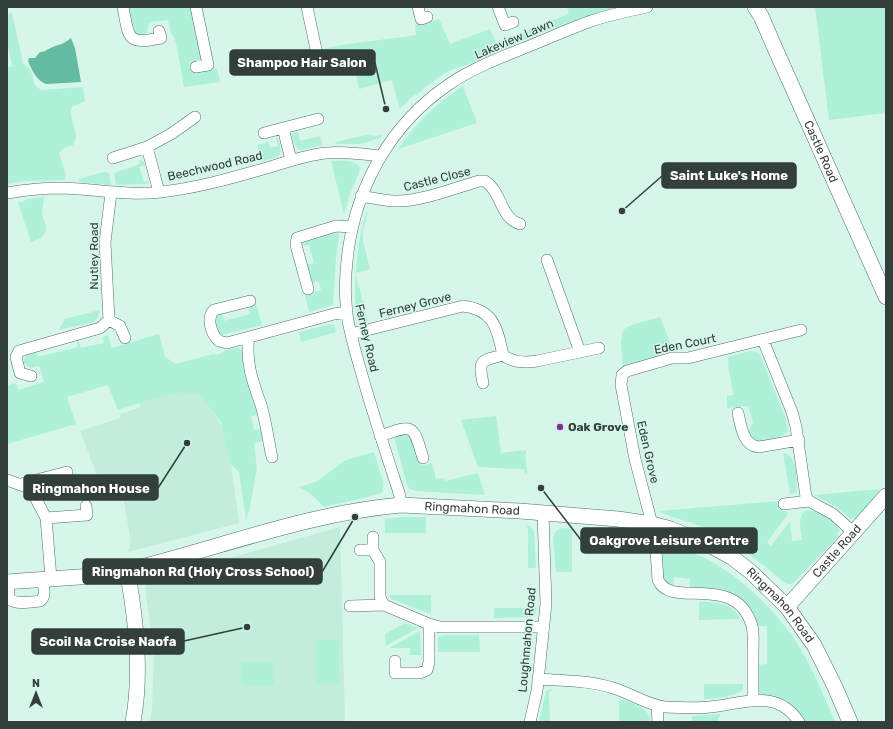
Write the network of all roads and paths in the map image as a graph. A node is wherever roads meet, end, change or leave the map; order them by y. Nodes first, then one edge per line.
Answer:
1 (122, 7) edge
2 (196, 7) edge
3 (307, 7) edge
4 (418, 7) edge
5 (498, 7) edge
6 (647, 7) edge
7 (755, 7) edge
8 (427, 17) dead end
9 (513, 22) dead end
10 (159, 30) dead end
11 (317, 55) dead end
12 (196, 67) dead end
13 (448, 85) joint
14 (195, 117) dead end
15 (318, 119) dead end
16 (283, 128) junction
17 (264, 133) dead end
18 (147, 147) junction
19 (380, 156) junction
20 (113, 158) dead end
21 (292, 160) junction
22 (159, 192) junction
23 (7, 193) edge
24 (110, 193) junction
25 (361, 196) junction
26 (520, 224) dead end
27 (352, 227) junction
28 (548, 260) dead end
29 (308, 289) dead end
30 (886, 297) edge
31 (245, 303) dead end
32 (347, 312) junction
33 (109, 320) junction
34 (801, 330) dead end
35 (351, 334) junction
36 (249, 337) junction
37 (125, 338) dead end
38 (763, 340) junction
39 (599, 348) dead end
40 (580, 352) junction
41 (503, 355) junction
42 (25, 374) dead end
43 (483, 383) dead end
44 (621, 384) joint
45 (738, 413) dead end
46 (380, 436) junction
47 (798, 440) junction
48 (272, 457) dead end
49 (423, 458) dead end
50 (67, 472) dead end
51 (7, 480) edge
52 (21, 484) junction
53 (886, 496) edge
54 (809, 501) junction
55 (401, 504) junction
56 (784, 504) dead end
57 (86, 510) dead end
58 (543, 512) junction
59 (46, 518) junction
60 (653, 530) junction
61 (853, 532) junction
62 (373, 537) dead end
63 (360, 550) dead end
64 (373, 550) junction
65 (127, 570) junction
66 (47, 578) junction
67 (7, 582) edge
68 (384, 605) junction
69 (350, 606) dead end
70 (787, 607) junction
71 (429, 624) junction
72 (544, 626) junction
73 (395, 661) dead end
74 (538, 679) junction
75 (753, 700) junction
76 (657, 706) junction
77 (133, 722) edge
78 (530, 722) edge
79 (658, 722) edge
80 (799, 722) edge
81 (850, 722) edge

1 - 10 street
2 - 12 street
3 - 11 street
4 - 8 street
5 - 9 street
6 - 13 street, Lakeview Lawn
7 - 30 street, Castle Road
13 - 19 street, Ferney Road
14 - 18 street
15 - 16 street
16 - 17 street
16 - 21 street
18 - 20 street
18 - 22 street
19 - 21 street, Beechwood Road
19 - 25 street, Ferney Road
21 - 22 street, Beechwood Road
22 - 24 street, Beechwood Road
23 - 24 street, Beechwood Road
24 - 33 street, Nutley Road
25 - 26 street, Castle Close
25 - 27 street, Ferney Road
27 - 29 street
27 - 32 street, Ferney Road
28 - 40 street
31 - 36 street
32 - 35 street, Ferney Road
32 - 36 street
33 - 37 street
33 - 42 street
34 - 38 street, Eden Court
35 - 41 street, Ferney Grove
35 - 46 street, Ferney Road
36 - 48 street
38 - 44 street, Eden Court
38 - 47 street
39 - 40 street
40 - 41 street
41 - 43 street
44 - 60 street, Eden Grove
45 - 47 street
46 - 49 street
46 - 55 street, Ferney Road
47 - 54 street
50 - 52 street
51 - 52 street
52 - 59 street
53 - 61 street, Castle Road
54 - 56 street
54 - 61 street
55 - 58 street, Ringmahon Road
55 - 65 street, Ringmahon Road
57 - 59 street
58 - 60 street, Ringmahon Road
58 - 72 street, Loughmahon Road
59 - 66 street
60 - 70 street, Ringmahon Road
60 - 75 street, Eden Grove
61 - 70 street, Castle Road
62 - 64 street
63 - 64 street
64 - 68 street
65 - 66 street, Ringmahon Road
65 - 77 street
66 - 67 street, Ringmahon Road
66 - 67 street
68 - 69 street
68 - 71 street
70 - 81 street, Ringmahon Road
71 - 72 street
71 - 73 street
72 - 74 street, Loughmahon Road
74 - 76 street
74 - 78 street, Loughmahon Road
75 - 76 street
75 - 80 street
76 - 79 street

